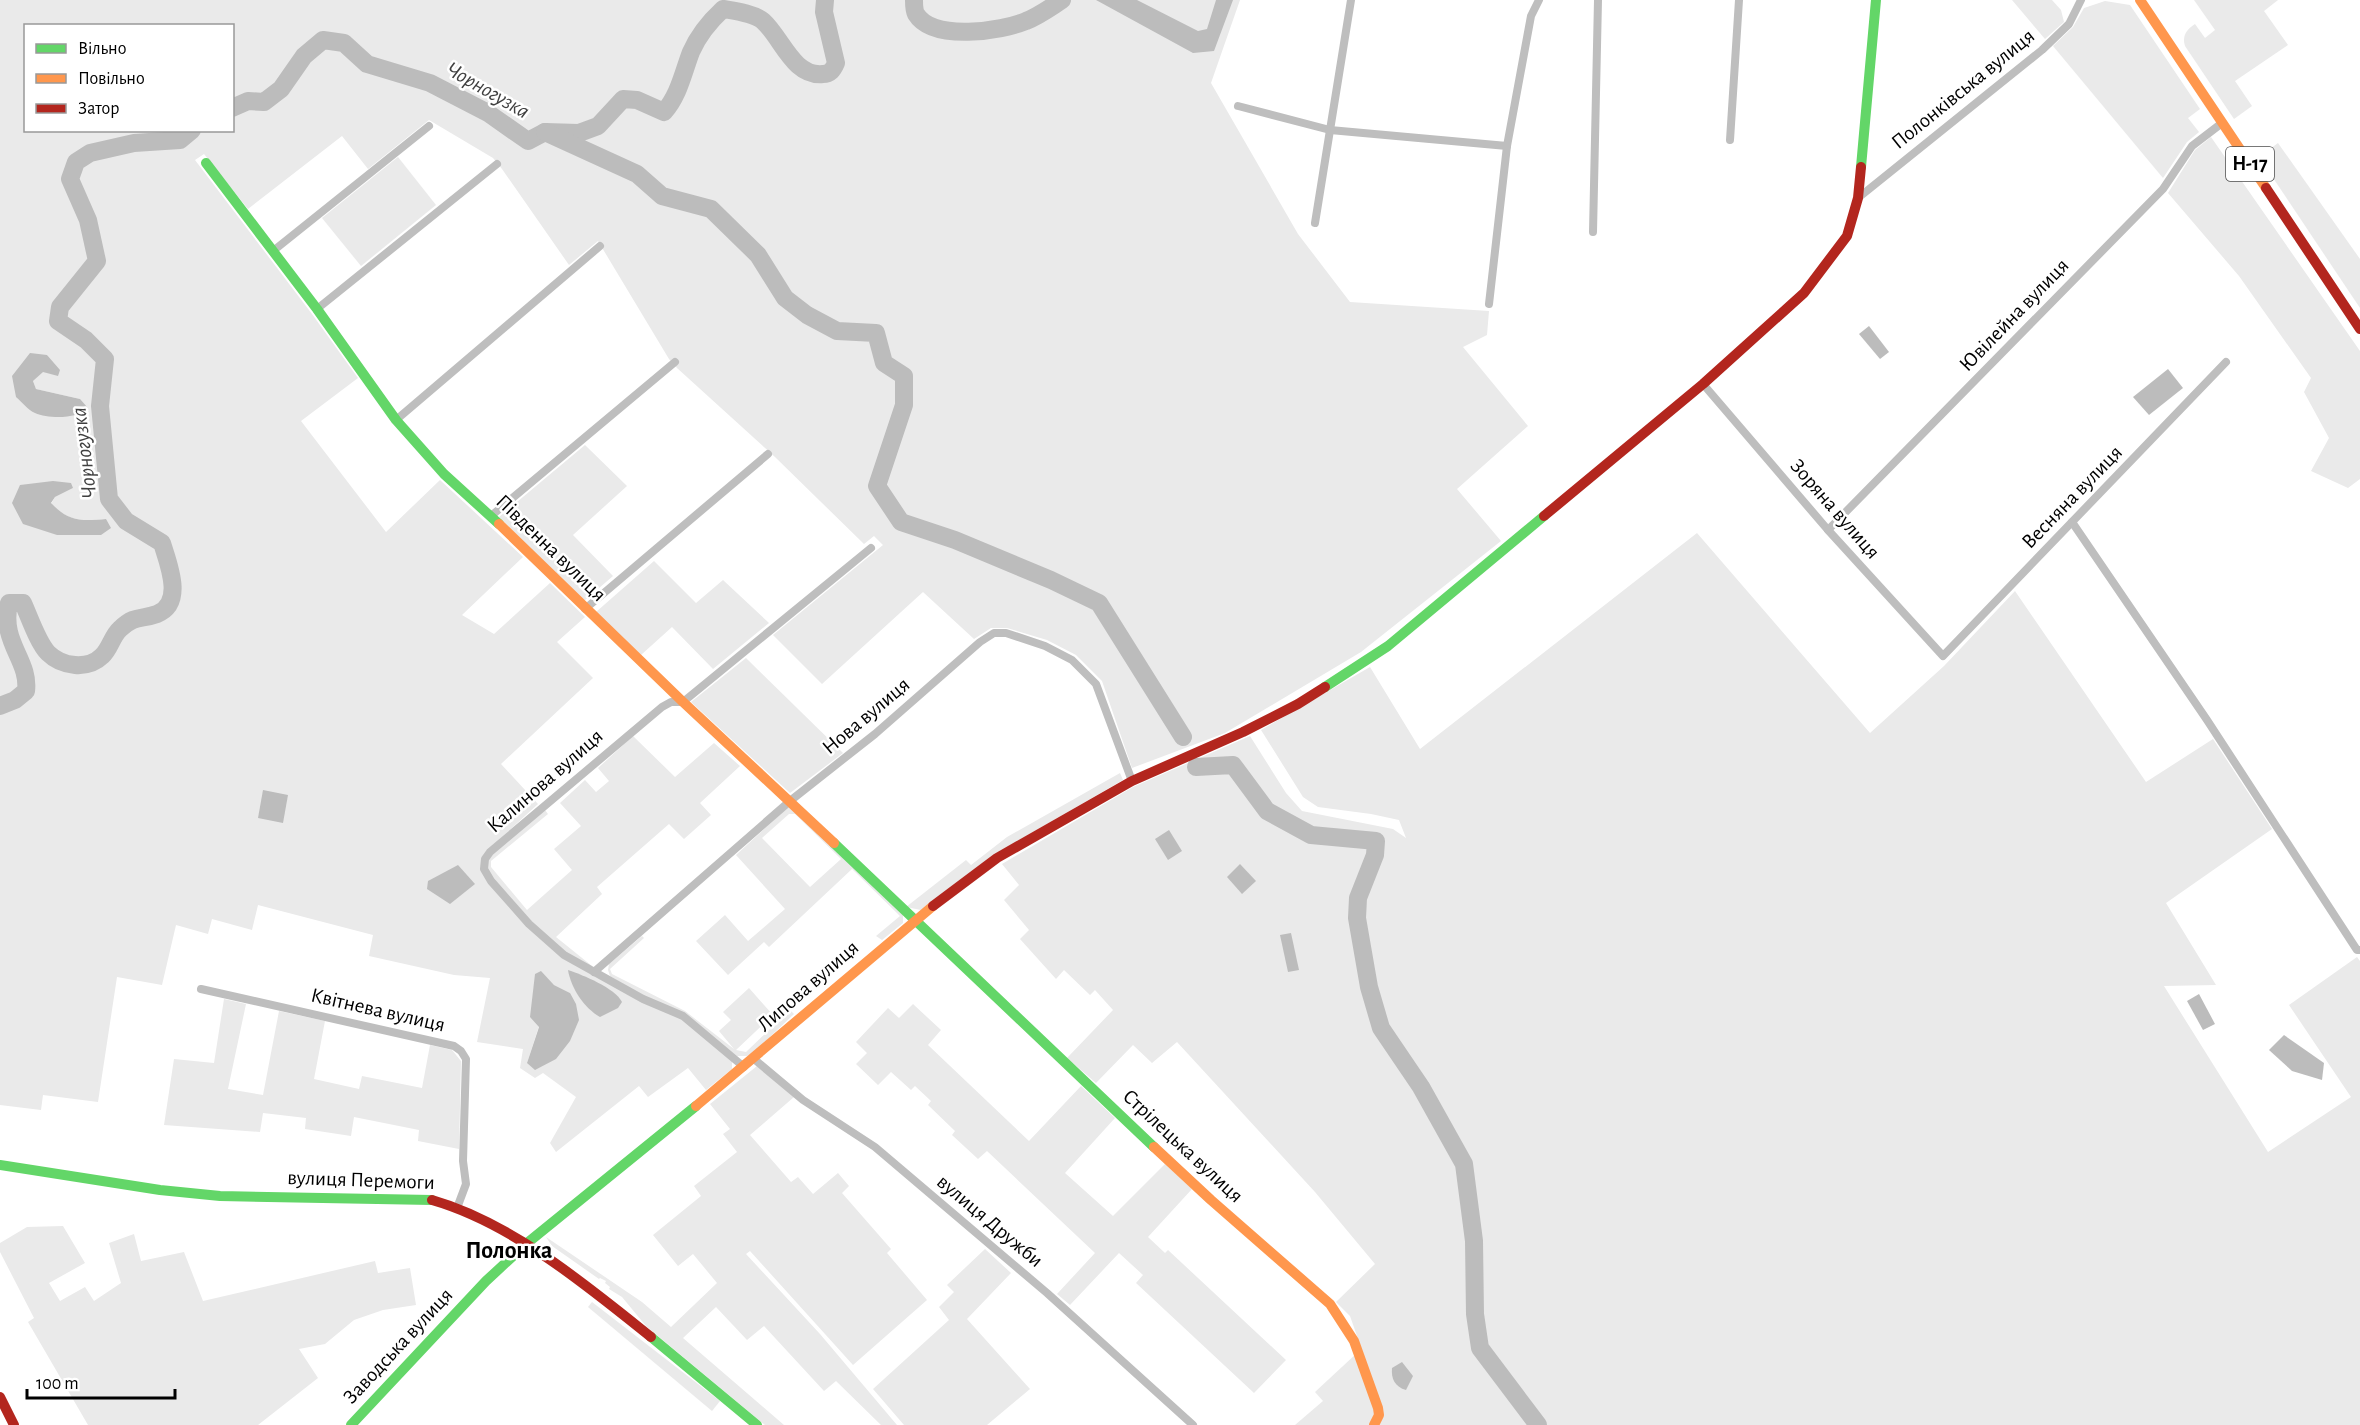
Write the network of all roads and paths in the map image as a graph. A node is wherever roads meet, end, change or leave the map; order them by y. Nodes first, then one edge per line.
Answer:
1 (1351, 0) edge
2 (1539, 0) edge
3 (1598, 0) edge
4 (1739, 0) edge
5 (1876, 0) edge
6 (2081, 0) edge
7 (2140, 0) edge
8 (1238, 106) dead end
9 (2222, 123) junction
10 (429, 126) dead end
11 (1330, 130) junction
12 (1730, 140) dead end
13 (1507, 146) junction
14 (206, 163) dead end
15 (497, 164) dead end
16 (1858, 198) junction
17 (1315, 223) dead end
18 (1593, 232) dead end
19 (600, 246) dead end
20 (273, 251) junction
21 (1489, 304) dead end
22 (317, 309) junction
23 (2360, 329) edge
24 (675, 362) dead end
25 (2226, 362) dead end
26 (1703, 384) junction
27 (396, 420) junction
28 (768, 454) dead end
29 (491, 516) junction
30 (2072, 522) junction
31 (1828, 530) junction
32 (871, 548) dead end
33 (585, 609) junction
34 (1943, 656) joint
35 (683, 702) junction
36 (1132, 781) junction
37 (790, 801) junction
38 (915, 920) junction
39 (2360, 950) edge
40 (594, 972) junction
41 (201, 989) dead end
42 (754, 1059) junction
43 (744, 1067) junction
44 (0, 1165) edge
45 (457, 1208) junction
46 (526, 1244) junction
47 (0, 1397) edge
48 (14, 1425) edge
49 (351, 1425) edge
50 (757, 1425) edge
51 (1193, 1425) edge
52 (1374, 1425) edge

1 - 11 street
2 - 13 street
3 - 18 street
4 - 12 street
5 - 16 street, Липова вулиця
6 - 16 street, Полонківська вулиця
7 - 9 street, Н-17
8 - 11 street
9 - 23 street, Н-17
9 - 31 street, Ювілейна вулиця
10 - 20 street
11 - 13 street
11 - 17 street
13 - 21 street
14 - 20 street, Південна вулиця
15 - 22 street
16 - 26 street, Липова вулиця
19 - 27 street
20 - 22 street, Південна вулиця
22 - 27 street, Південна вулиця
24 - 29 street
25 - 30 street, Весняна вулиця
26 - 31 street, Зоряна вулиця
26 - 36 street, Липова вулиця
27 - 29 street, Південна вулиця
28 - 33 street
29 - 33 street, Південна вулиця
30 - 34 street, Весняна вулиця
30 - 39 street
31 - 34 street, Зоряна вулиця
32 - 35 street, Калинова вулиця
33 - 35 street, Південна вулиця
35 - 37 street, Південна вулиця
35 - 40 street, Калинова вулиця
36 - 37 street, Нова вулиця
36 - 38 street, Липова вулиця
37 - 38 street, Південна вулиця
37 - 40 street, Нова вулиця
38 - 42 street, Липова вулиця
38 - 52 street, Стрілецька вулиця
40 - 43 street, Калинова вулиця
41 - 45 street, Квітнева вулиця
42 - 43 street, Липова вулиця
42 - 51 street, вулиця Дружби
43 - 46 street, Липова вулиця
44 - 45 street, вулиця Перемоги
45 - 46 street, вулиця Перемоги
46 - 49 street, Заводська вулиця
46 - 50 street, вулиця Перемоги
47 - 48 street

